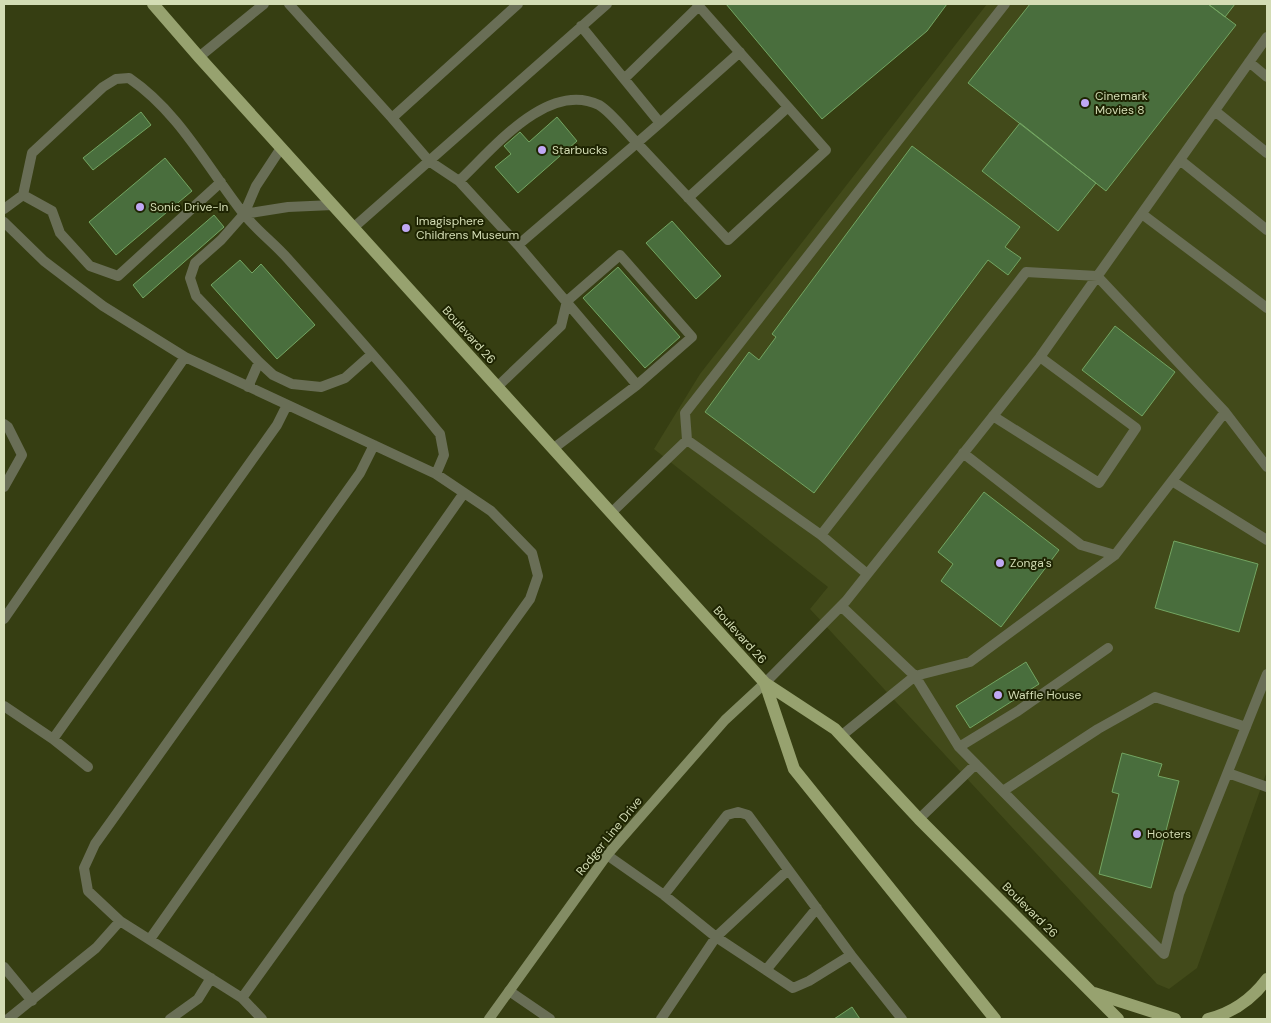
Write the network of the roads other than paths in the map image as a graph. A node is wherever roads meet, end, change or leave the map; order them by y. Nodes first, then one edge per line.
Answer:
1 (153, 4) edge
2 (264, 4) edge
3 (289, 4) edge
4 (518, 4) edge
5 (607, 4) edge
6 (1005, 4) edge
7 (698, 5) edge
8 (582, 26) junction
9 (1267, 37) edge
10 (740, 52) junction
11 (199, 58) junction
12 (1249, 62) junction
13 (1267, 77) edge
14 (624, 79) junction
15 (788, 107) junction
16 (1215, 111) junction
17 (392, 118) junction
18 (660, 124) junction
19 (636, 143) junction
20 (281, 148) junction
21 (1267, 152) edge
22 (1180, 160) junction
23 (429, 161) junction
24 (459, 181) junction
25 (222, 182) junction
26 (23, 195) junction
27 (688, 198) junction
28 (333, 205) junction
29 (4, 209) edge
30 (244, 214) junction
31 (1142, 214) junction
32 (4, 222) edge
33 (353, 228) junction
34 (1267, 230) edge
35 (518, 245) junction
36 (1097, 276) junction
37 (566, 301) junction
38 (1267, 308) edge
39 (372, 354) junction
40 (185, 357) junction
41 (1040, 357) junction
42 (259, 362) junction
43 (637, 385) junction
44 (248, 386) junction
45 (497, 387) junction
46 (287, 405) junction
47 (1225, 412) junction
48 (993, 416) junction
49 (4, 424) edge
50 (687, 440) junction
51 (374, 445) junction
52 (554, 448) junction
53 (963, 453) junction
54 (1267, 466) edge
55 (436, 474) junction
56 (1172, 481) junction
57 (4, 487) edge
58 (464, 493) junction
59 (611, 513) junction
60 (821, 535) junction
61 (1267, 540) edge
62 (1115, 555) junction
63 (866, 573) junction
64 (840, 606) junction
65 (4, 618) edge
66 (1108, 648) dead end
67 (1267, 674) edge
68 (915, 676) junction
69 (765, 683) junction
70 (4, 706) edge
71 (1246, 727) junction
72 (841, 736) junction
73 (53, 739) junction
74 (959, 747) junction
75 (976, 764) junction
76 (88, 768) dead end
77 (1228, 773) junction
78 (1267, 787) edge
79 (1003, 791) junction
80 (920, 819) junction
81 (607, 854) junction
82 (788, 870) junction
83 (664, 895) junction
84 (817, 908) junction
85 (120, 920) junction
86 (716, 937) junction
87 (150, 939) junction
88 (851, 955) junction
89 (4, 967) edge
90 (766, 970) junction
91 (211, 978) junction
92 (1267, 979) edge
93 (509, 991) junction
94 (1092, 992) junction
95 (242, 998) junction
96 (32, 1001) junction
97 (8, 1019) edge
98 (170, 1019) edge
99 (262, 1019) edge
100 (489, 1019) edge
101 (550, 1019) edge
102 (661, 1019) edge
103 (902, 1019) edge
104 (995, 1019) edge
105 (1118, 1019) edge
106 (1175, 1019) edge
107 (1208, 1019) edge

1 - 11 main road, Boulevard 26
2 - 11 lane
3 - 17 lane
4 - 17 lane
5 - 8 lane
6 - 50 lane
7 - 10 lane
7 - 14 lane
8 - 14 lane
8 - 23 lane
9 - 12 lane
10 - 15 lane
10 - 18 lane
11 - 20 main road, Boulevard 26
12 - 13 lane
12 - 16 lane
14 - 18 lane
15 - 27 lane
15 - 27 lane
16 - 21 lane
16 - 22 lane
17 - 23 lane
18 - 19 lane
19 - 24 lane
19 - 27 lane
19 - 35 lane
20 - 28 main road, Boulevard 26
20 - 30 lane
22 - 31 lane
22 - 34 lane
23 - 24 lane
23 - 33 lane
24 - 35 lane
25 - 26 lane
25 - 26 lane
25 - 30 lane
26 - 29 lane
28 - 30 lane
28 - 33 main road, Boulevard 26
30 - 39 lane
30 - 42 lane
31 - 36 lane
31 - 38 lane
32 - 40 lane
33 - 45 main road, Boulevard 26
35 - 37 lane
36 - 41 lane
36 - 47 lane
36 - 60 lane
37 - 43 lane
37 - 43 lane
37 - 45 lane
39 - 42 lane
39 - 55 lane
40 - 44 lane
40 - 65 lane
41 - 48 lane
41 - 48 lane
42 - 44 lane
43 - 52 lane
44 - 46 lane
45 - 52 main road, Boulevard 26
46 - 51 lane
46 - 73 lane
47 - 54 lane
47 - 56 lane
48 - 53 lane
49 - 57 lane
50 - 59 lane
50 - 60 lane
51 - 55 lane
51 - 85 lane
52 - 59 main road, Boulevard 26
53 - 62 lane
53 - 63 lane
55 - 58 lane
56 - 61 lane
56 - 62 lane
58 - 87 lane
58 - 95 lane
59 - 69 main road, Boulevard 26
60 - 63 lane
62 - 68 lane
63 - 64 lane
64 - 68 lane
64 - 69 lane
66 - 74 lane
67 - 71 lane
68 - 72 lane
68 - 74 lane
69 - 72 main road, Boulevard 26
69 - 81 street, Rodger Line Drive
69 - 104 main road, Boulevard 26
70 - 73 lane
71 - 77 lane
71 - 79 lane
72 - 80 main road, Boulevard 26
73 - 76 lane
74 - 75 lane
75 - 79 lane
75 - 80 lane
77 - 78 lane
77 - 79 lane
80 - 94 main road, Boulevard 26
81 - 83 lane
81 - 93 street, Rodger Line Drive
82 - 83 lane
82 - 84 lane
82 - 86 lane
83 - 86 lane
84 - 88 lane
84 - 90 lane
85 - 87 lane
85 - 96 lane
86 - 90 lane
86 - 102 lane
87 - 91 lane
88 - 90 lane
88 - 103 lane
89 - 96 lane
91 - 95 lane
91 - 98 lane
92 - 107 main road
93 - 100 street, Rodger Line Drive
93 - 101 lane
94 - 105 main road, Boulevard 26
94 - 106 main road
95 - 99 lane
96 - 97 lane

